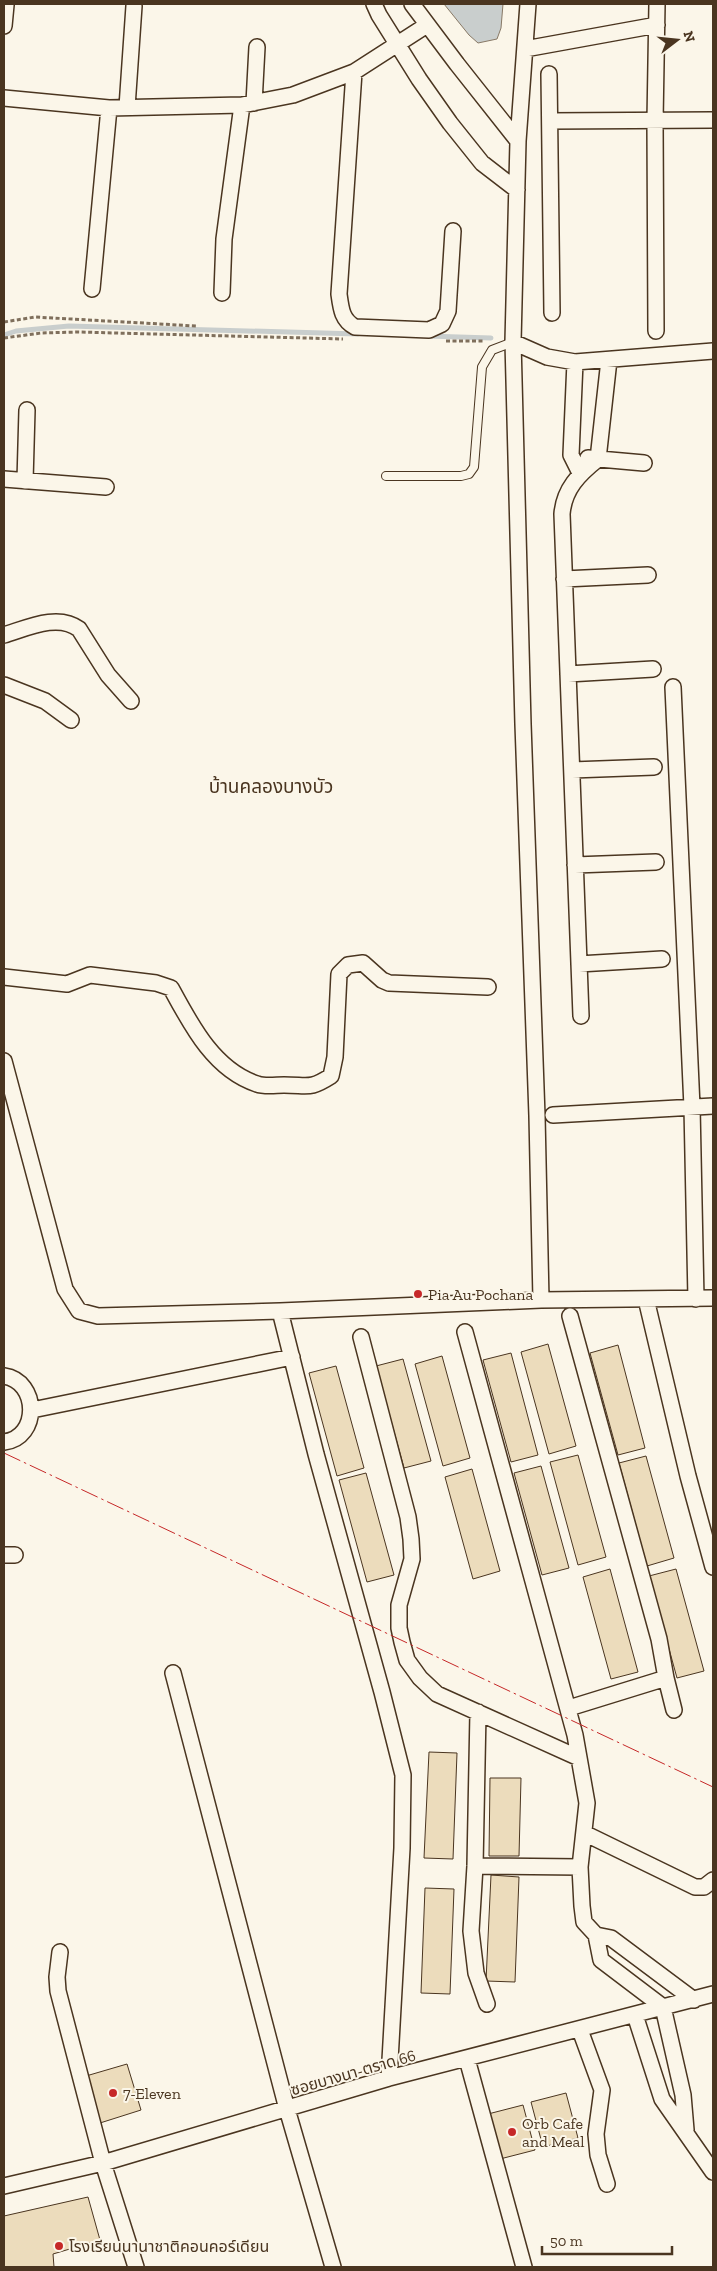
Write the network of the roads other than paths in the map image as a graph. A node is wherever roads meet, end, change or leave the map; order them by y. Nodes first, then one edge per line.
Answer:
1 (374, 4) edge
2 (412, 4) edge
3 (528, 4) edge
4 (657, 4) edge
5 (6, 6) dead end
6 (134, 6) dead end
7 (427, 25) junction
8 (4, 26) edge
9 (657, 26) junction
10 (398, 44) junction
11 (257, 47) dead end
12 (524, 49) junction
13 (354, 72) junction
14 (549, 74) dead end
15 (4, 98) edge
16 (248, 104) junction
17 (127, 107) junction
18 (109, 108) junction
19 (655, 120) junction
20 (713, 120) edge
21 (550, 121) junction
22 (518, 140) junction
23 (517, 190) junction
24 (453, 231) dead end
25 (92, 288) dead end
26 (222, 294) dead end
27 (552, 313) dead end
28 (656, 331) dead end
29 (513, 342) junction
30 (713, 351) edge
31 (609, 360) junction
32 (575, 362) junction
33 (27, 410) dead end
34 (572, 455) junction
35 (598, 459) junction
36 (644, 463) dead end
37 (580, 473) junction
38 (386, 476) dead end
39 (4, 479) edge
40 (25, 481) junction
41 (106, 487) dead end
42 (648, 575) dead end
43 (564, 579) junction
44 (4, 635) edge
45 (653, 670) dead end
46 (568, 674) junction
47 (4, 685) edge
48 (673, 687) dead end
49 (130, 700) dead end
50 (71, 720) dead end
51 (654, 768) dead end
52 (572, 770) junction
53 (656, 862) dead end
54 (575, 865) junction
55 (662, 959) dead end
56 (579, 964) junction
57 (4, 977) edge
58 (488, 987) dead end
59 (581, 1016) dead end
60 (4, 1061) edge
61 (713, 1106) edge
62 (692, 1107) junction
63 (553, 1115) dead end
64 (713, 1298) edge
65 (646, 1299) junction
66 (696, 1299) junction
67 (541, 1300) junction
68 (280, 1311) junction
69 (570, 1316) dead end
70 (466, 1332) dead end
71 (361, 1337) dead end
72 (292, 1357) junction
73 (4, 1376) edge
74 (32, 1410) junction
75 (4, 1442) edge
76 (713, 1566) edge
77 (173, 1673) dead end
78 (666, 1678) junction
79 (569, 1708) junction
80 (674, 1710) dead end
81 (478, 1712) junction
82 (579, 1758) junction
83 (584, 1833) junction
84 (475, 1866) junction
85 (580, 1867) junction
86 (713, 1880) edge
87 (596, 1935) junction
88 (60, 1952) dead end
89 (713, 1994) edge
90 (694, 2000) junction
91 (486, 2004) dead end
92 (663, 2007) junction
93 (635, 2015) junction
94 (580, 2030) junction
95 (467, 2059) junction
96 (389, 2078) junction
97 (287, 2109) junction
98 (686, 2130) junction
99 (103, 2163) junction
100 (713, 2172) edge
101 (607, 2184) dead end
102 (4, 2186) edge
103 (136, 2267) edge
104 (333, 2267) edge
105 (524, 2267) edge

1 - 10 street
2 - 7 street
3 - 12 street
4 - 9 street
5 - 8 street
6 - 17 street
7 - 10 street
7 - 22 street
9 - 12 street
9 - 19 street
10 - 13 street
10 - 23 street
11 - 16 street
12 - 22 street
13 - 16 street
13 - 24 street
14 - 21 street
15 - 18 street
16 - 17 street
16 - 26 street
17 - 18 street
18 - 25 street
19 - 20 street
19 - 21 street
19 - 28 street
21 - 27 street
22 - 23 street
23 - 29 street
29 - 32 street
29 - 38 lane
29 - 67 street
30 - 31 street
31 - 32 street
31 - 35 street
32 - 34 street
33 - 40 street
34 - 35 street
34 - 37 street
35 - 36 street
35 - 37 street
37 - 43 street
39 - 40 street
40 - 41 street
42 - 43 street
43 - 46 street
44 - 49 street
45 - 46 street
46 - 52 street
47 - 50 street
48 - 62 street
51 - 52 street
52 - 54 street
53 - 54 street
54 - 56 street
55 - 56 street
56 - 59 street
57 - 58 street
60 - 68 street
61 - 62 street
62 - 63 street
62 - 66 street
64 - 66 street
65 - 66 street
65 - 67 street
65 - 76 street
67 - 68 street
68 - 72 street
69 - 78 street
70 - 79 street
71 - 81 street
72 - 74 street
72 - 96 street
73 - 74 street
74 - 75 street
77 - 97 street
78 - 79 street
78 - 80 street
79 - 82 street
81 - 82 street
81 - 84 street
82 - 83 street
83 - 85 street
83 - 86 street
84 - 85 street
84 - 91 street
85 - 87 street
87 - 90 street
87 - 92 street
88 - 99 street
89 - 90 street, ซอยบางนา-ตราด 66
90 - 92 street, ซอยบางนา-ตราด 66
92 - 93 street, ซอยบางนา-ตราด 66
92 - 98 street
93 - 94 street, ซอยบางนา-ตราด 66
93 - 98 street
94 - 95 street, ซอยบางนา-ตราด 66
94 - 101 street
95 - 96 street, ซอยบางนา-ตราด 66
95 - 105 street
96 - 97 street, ซอยบางนา-ตราด 66
97 - 99 street, ซอยบางนา-ตราด 66
97 - 104 street
98 - 100 street
99 - 102 street, ซอยบางนา-ตราด 66
99 - 103 street

